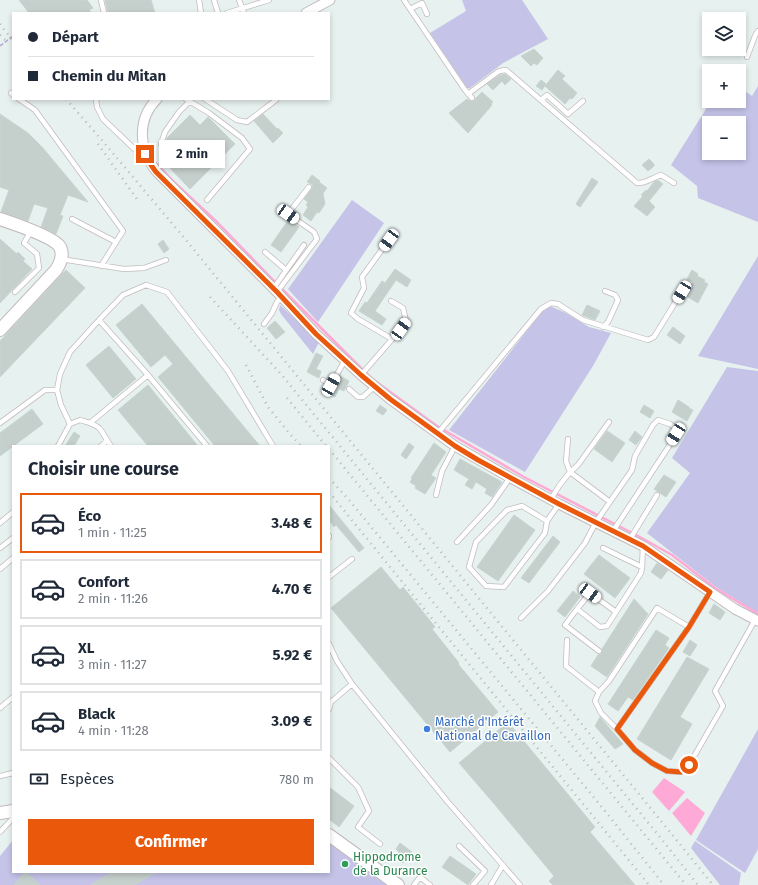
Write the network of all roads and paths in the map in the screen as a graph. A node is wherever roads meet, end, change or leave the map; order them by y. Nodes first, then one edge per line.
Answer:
1 (101, 0) edge
2 (199, 0) edge
3 (214, 0) edge
4 (239, 0) edge
5 (269, 0) edge
6 (404, 0) edge
7 (325, 1) edge
8 (410, 9) junction
9 (243, 11) edge
10 (104, 12) edge
11 (201, 12) edge
12 (218, 12) edge
13 (308, 12) edge
14 (427, 14) dead end
15 (758, 31) edge
16 (12, 37) edge
17 (0, 46) edge
18 (747, 57) dead end
19 (20, 100) edge
20 (96, 100) edge
21 (156, 100) edge
22 (188, 100) edge
23 (207, 100) edge
24 (276, 100) edge
25 (541, 100) junction
26 (583, 101) dead end
27 (167, 155) dead end
28 (151, 165) junction
29 (674, 183) dead end
30 (308, 187) dead end
31 (207, 200) dead end
32 (72, 219) dead end
33 (1, 220) edge
34 (31, 231) junction
35 (389, 240) dead end
36 (116, 242) junction
37 (304, 245) dead end
38 (265, 252) dead end
39 (61, 259) junction
40 (166, 260) dead end
41 (101, 266) junction
42 (286, 270) junction
43 (686, 285) dead end
44 (605, 291) dead end
45 (16, 292) dead end
46 (277, 293) junction
47 (391, 301) dead end
48 (99, 320) junction
49 (264, 324) dead end
50 (603, 327) junction
51 (0, 330) edge
52 (392, 339) junction
53 (345, 360) junction
54 (148, 375) junction
55 (361, 375) junction
56 (323, 380) dead end
57 (375, 386) junction
58 (349, 389) dead end
59 (57, 390) junction
60 (609, 422) dead end
61 (0, 423) edge
62 (90, 423) junction
63 (70, 424) junction
64 (438, 433) junction
65 (568, 439) dead end
66 (107, 441) junction
67 (59, 445) edge
68 (102, 445) edge
69 (110, 445) edge
70 (206, 445) edge
71 (272, 445) edge
72 (455, 446) junction
73 (570, 472) junction
74 (509, 477) junction
75 (436, 494) dead end
76 (658, 495) dead end
77 (555, 502) junction
78 (610, 502) junction
79 (12, 513) edge
80 (547, 520) junction
81 (596, 522) junction
82 (0, 523) edge
83 (613, 531) junction
84 (12, 539) edge
85 (630, 539) junction
86 (457, 542) dead end
87 (643, 546) junction
88 (0, 548) edge
89 (603, 548) dead end
90 (12, 559) edge
91 (352, 559) dead end
92 (642, 568) junction
93 (0, 569) edge
94 (330, 576) edge
95 (710, 592) junction
96 (577, 609) junction
97 (616, 612) junction
98 (521, 618) dead end
99 (757, 621) edge
100 (689, 627) junction
101 (567, 640) dead end
102 (330, 646) edge
103 (599, 651) dead end
104 (352, 684) junction
105 (598, 692) junction
106 (12, 698) edge
107 (330, 706) edge
108 (0, 708) edge
109 (617, 729) junction
110 (330, 759) edge
111 (12, 772) edge
112 (0, 776) edge
113 (12, 811) edge
114 (0, 813) edge
115 (12, 819) edge
116 (0, 832) edge
117 (330, 835) edge
118 (380, 844) dead end
119 (458, 846) dead end
120 (503, 865) junction
121 (398, 885) edge
122 (414, 885) edge
123 (430, 885) edge
124 (473, 885) edge
125 (491, 885) edge
126 (520, 885) edge

1 - 10 lane
2 - 11 lane
3 - 12 lane
4 - 9 lane
5 - 9 lane
6 - 8 lane
7 - 13 street
8 - 14 lane
8 - 25 lane
15 - 18 lane
16 - 17 path
19 - 36 lane
20 - 28 lane
21 - 28 street
22 - 27 lane
22 - 31 lane
23 - 24 lane
25 - 26 lane
25 - 29 lane
28 - 46 street
30 - 46 lane
32 - 36 lane
33 - 34 street
34 - 39 street
34 - 45 lane
35 - 52 lane
36 - 41 lane
37 - 42 lane
38 - 42 lane
39 - 41 lane
39 - 51 street
40 - 41 lane
42 - 46 lane
43 - 50 lane
44 - 50 lane
46 - 49 lane
46 - 53 street
47 - 52 lane
48 - 54 lane
48 - 59 lane
48 - 71 lane
50 - 64 lane
52 - 55 lane
53 - 55 street
53 - 56 lane
54 - 62 lane
54 - 70 lane
55 - 57 street
57 - 58 lane
57 - 64 street
59 - 61 lane
59 - 63 lane
60 - 73 lane
62 - 63 lane
62 - 66 lane
63 - 67 lane
64 - 72 street
65 - 73 lane
66 - 68 lane
66 - 69 lane
72 - 74 street
72 - 75 lane
73 - 77 lane
73 - 78 lane
74 - 77 street
74 - 86 lane
76 - 85 lane
77 - 80 lane
77 - 81 street
78 - 81 lane
78 - 83 lane
79 - 82 lane
80 - 80 lane
81 - 83 street
81 - 98 lane
83 - 85 street
84 - 88 lane
85 - 87 street
87 - 92 lane
87 - 95 street
89 - 92 lane
90 - 93 lane
91 - 94 lane
92 - 97 lane
95 - 99 street
95 - 100 lane
96 - 97 lane
96 - 97 lane
96 - 103 lane
99 - 109 lane
100 - 105 lane
100 - 109 lane
101 - 105 lane
102 - 104 lane
104 - 107 lane
104 - 120 lane
105 - 109 lane
106 - 108 lane
110 - 118 lane
111 - 112 lane
113 - 114 street
115 - 116 lane
117 - 121 street
119 - 124 lane
120 - 125 lane
120 - 126 lane
122 - 123 lane

